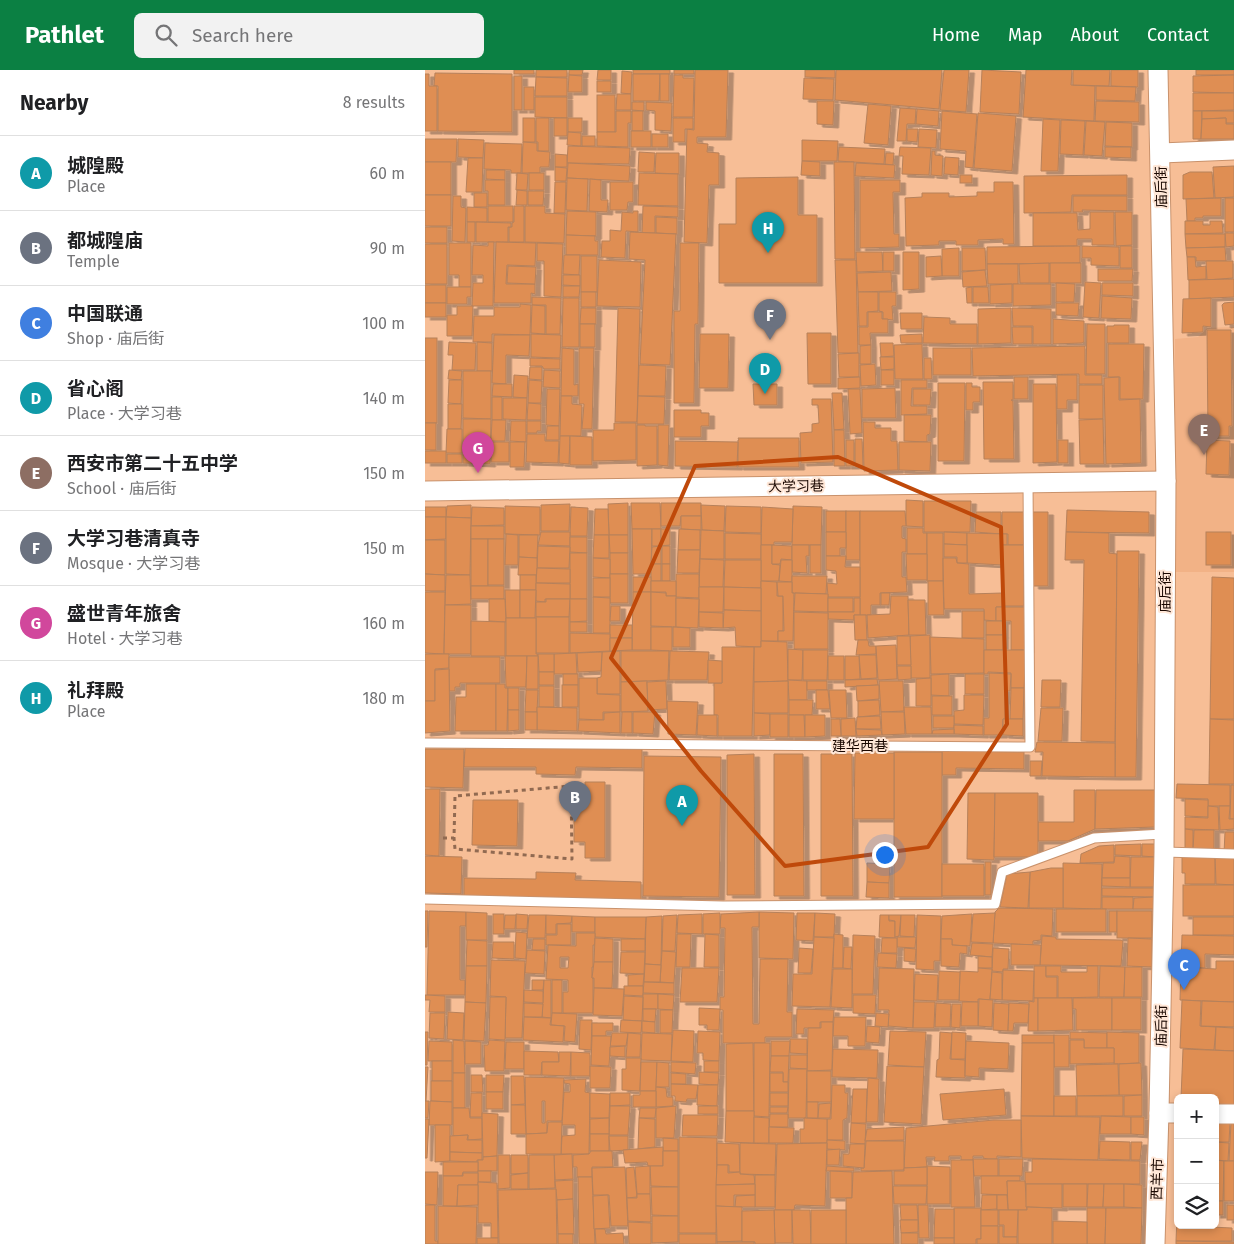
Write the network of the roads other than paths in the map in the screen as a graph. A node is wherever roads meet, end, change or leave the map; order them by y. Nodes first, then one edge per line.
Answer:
1 (1158, 70) edge
2 (1234, 150) edge
3 (1161, 153) junction
4 (1166, 481) junction
5 (1028, 483) junction
6 (425, 491) edge
7 (425, 743) edge
8 (1164, 843) junction
9 (1234, 854) edge
10 (425, 899) edge
11 (1169, 1113) edge
12 (1219, 1114) edge
13 (1234, 1114) edge
14 (1155, 1244) edge

1 - 3 street, 庙后街
2 - 3 street
3 - 4 street, 庙后街
4 - 5 street, 大学习巷
4 - 8 street, 庙后街
5 - 6 street, 大学习巷
5 - 7 lane, 建华西巷
8 - 9 lane
8 - 10 lane
8 - 11 street, 庙后街
11 - 14 street, 西羊市
12 - 13 street

